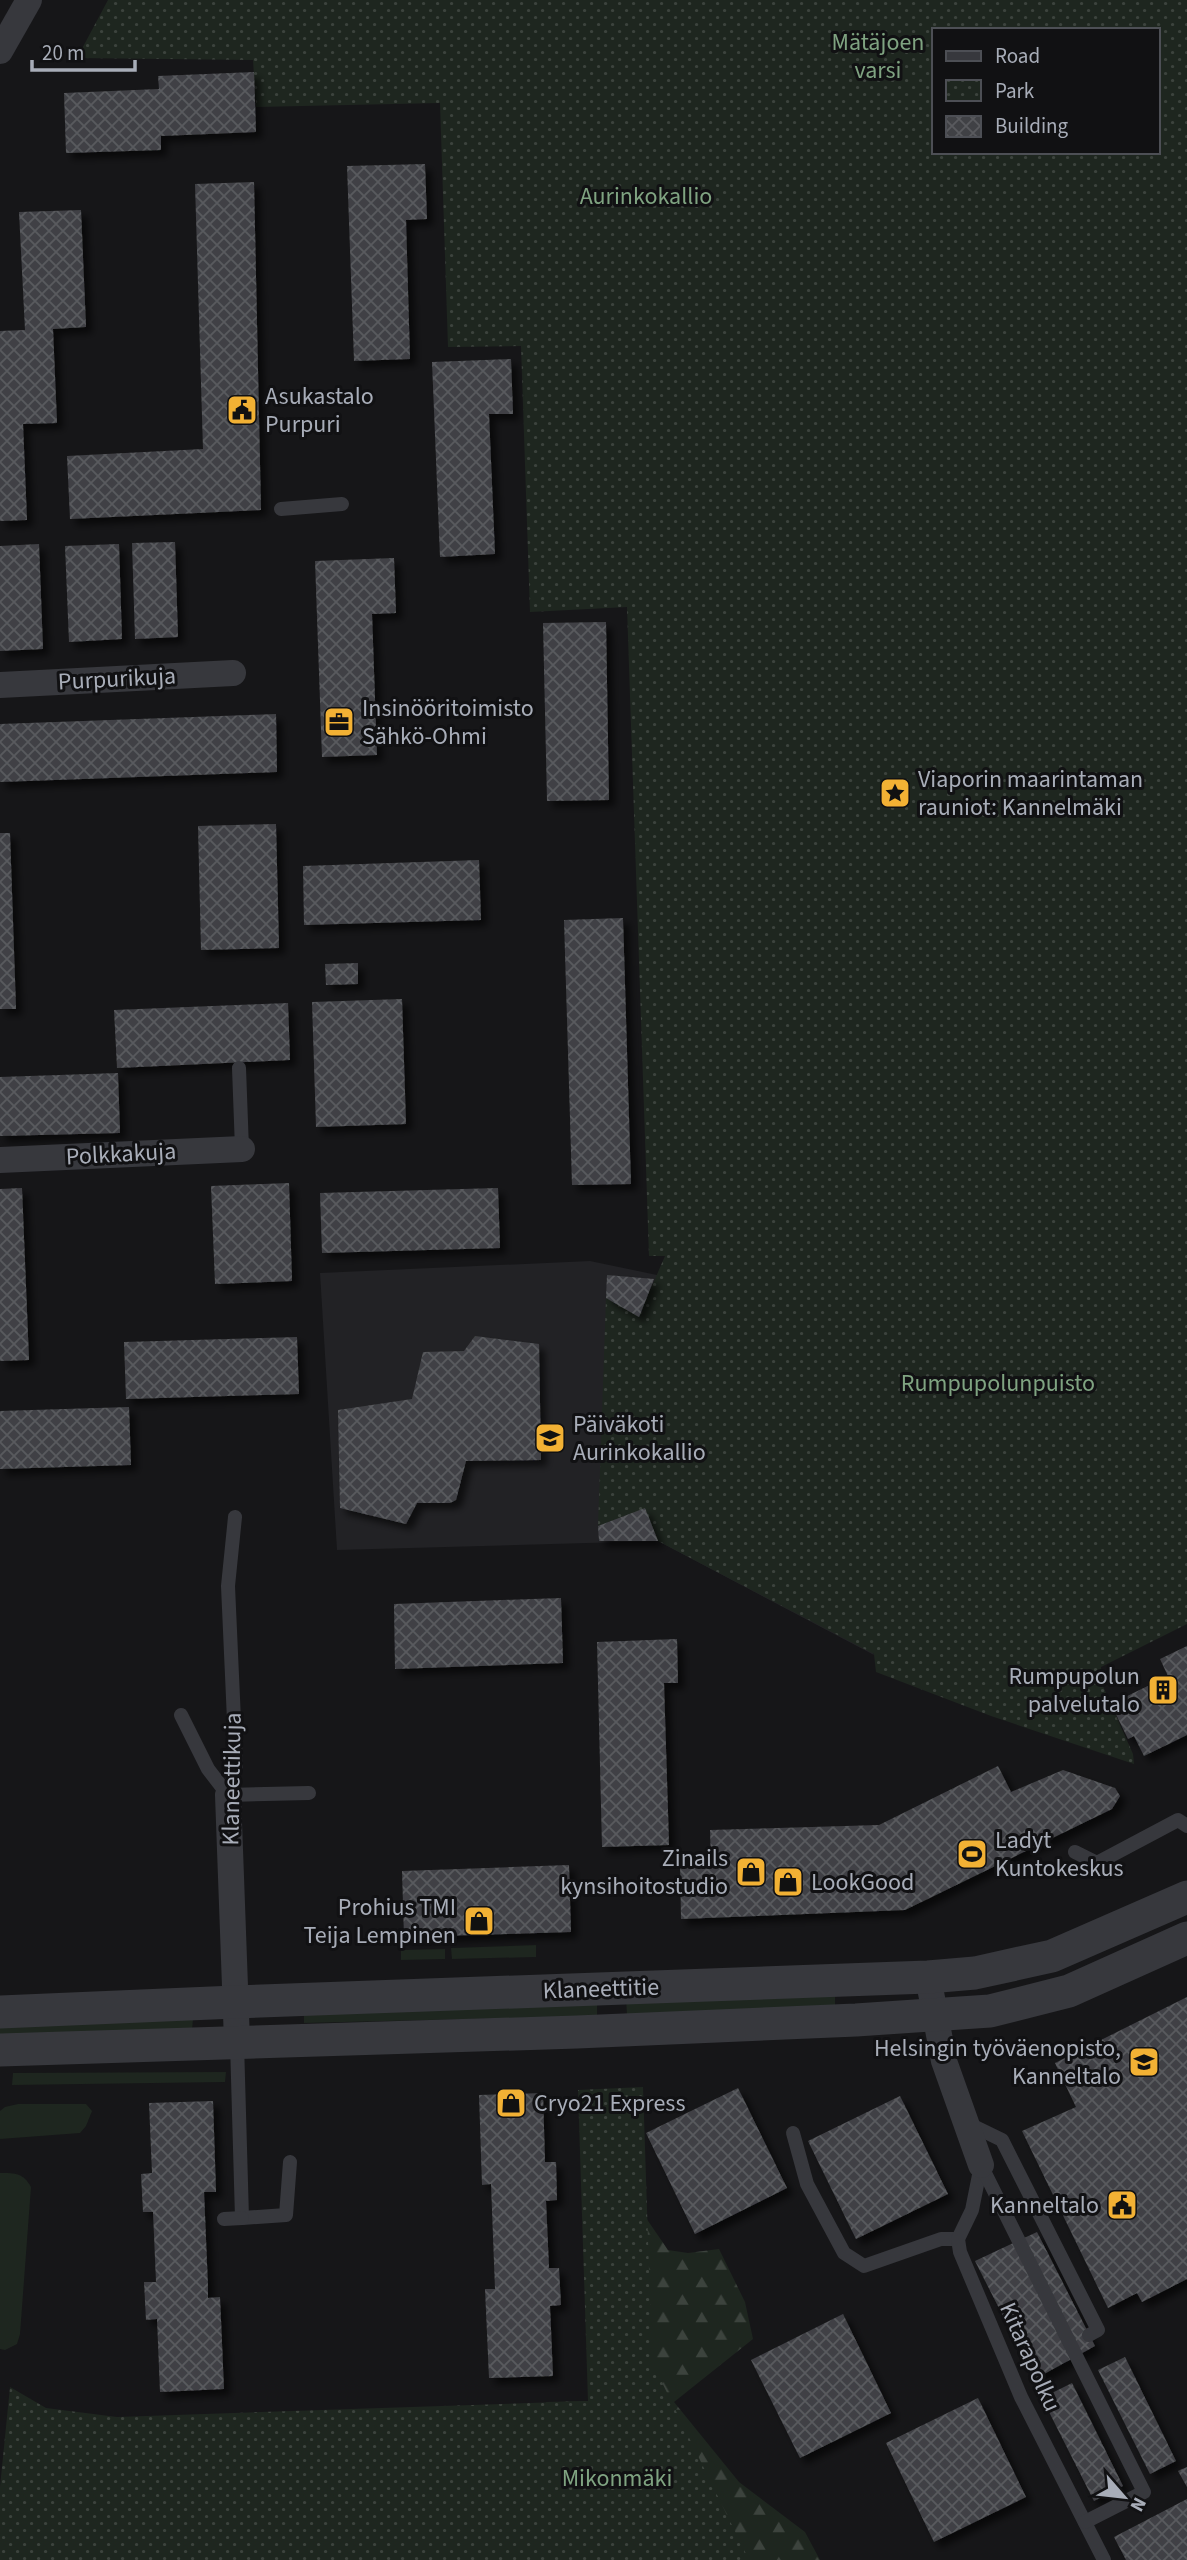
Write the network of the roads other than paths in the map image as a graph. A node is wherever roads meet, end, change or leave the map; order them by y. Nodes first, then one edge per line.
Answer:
1 (29, 0) edge
2 (0, 51) edge
3 (342, 504) dead end
4 (281, 509) dead end
5 (233, 673) dead end
6 (0, 685) edge
7 (239, 1068) dead end
8 (243, 1149) joint
9 (0, 1160) edge
10 (235, 1517) dead end
11 (181, 1715) dead end
12 (309, 1793) dead end
13 (228, 1795) junction
14 (1187, 1826) edge
15 (1076, 1852) dead end
16 (1187, 1897) edge
17 (1187, 1938) edge
18 (928, 1978) junction
19 (235, 2001) junction
20 (0, 2012) edge
21 (934, 2016) junction
22 (237, 2041) junction
23 (0, 2050) edge
24 (966, 2122) junction
25 (793, 2133) dead end
26 (290, 2162) dead end
27 (981, 2165) junction
28 (242, 2218) junction
29 (223, 2219) dead end
30 (958, 2239) junction
31 (1089, 2335) dead end
32 (1084, 2522) junction
33 (1104, 2560) edge

1 - 2 street
3 - 4 lane
5 - 6 street, Purpurikuja
7 - 8 lane
8 - 9 street, Polkkakuja
10 - 13 lane, Klaneettikuja
11 - 13 lane
12 - 13 lane
13 - 19 street, Klaneettikuja
14 - 15 lane
16 - 18 street, Klaneettitie
17 - 21 street, Klaneettitie
18 - 19 street, Klaneettitie
18 - 21 street
19 - 20 street, Klaneettitie
19 - 22 street, Klaneettikuja
21 - 22 street, Klaneettitie
21 - 24 street
22 - 23 street, Klaneettitie
22 - 28 lane
24 - 27 street
24 - 31 lane
25 - 30 lane
26 - 28 lane
27 - 30 lane
27 - 32 lane
28 - 29 lane
30 - 32 lane, Kitarapolku
32 - 33 lane, Kitarapolku

